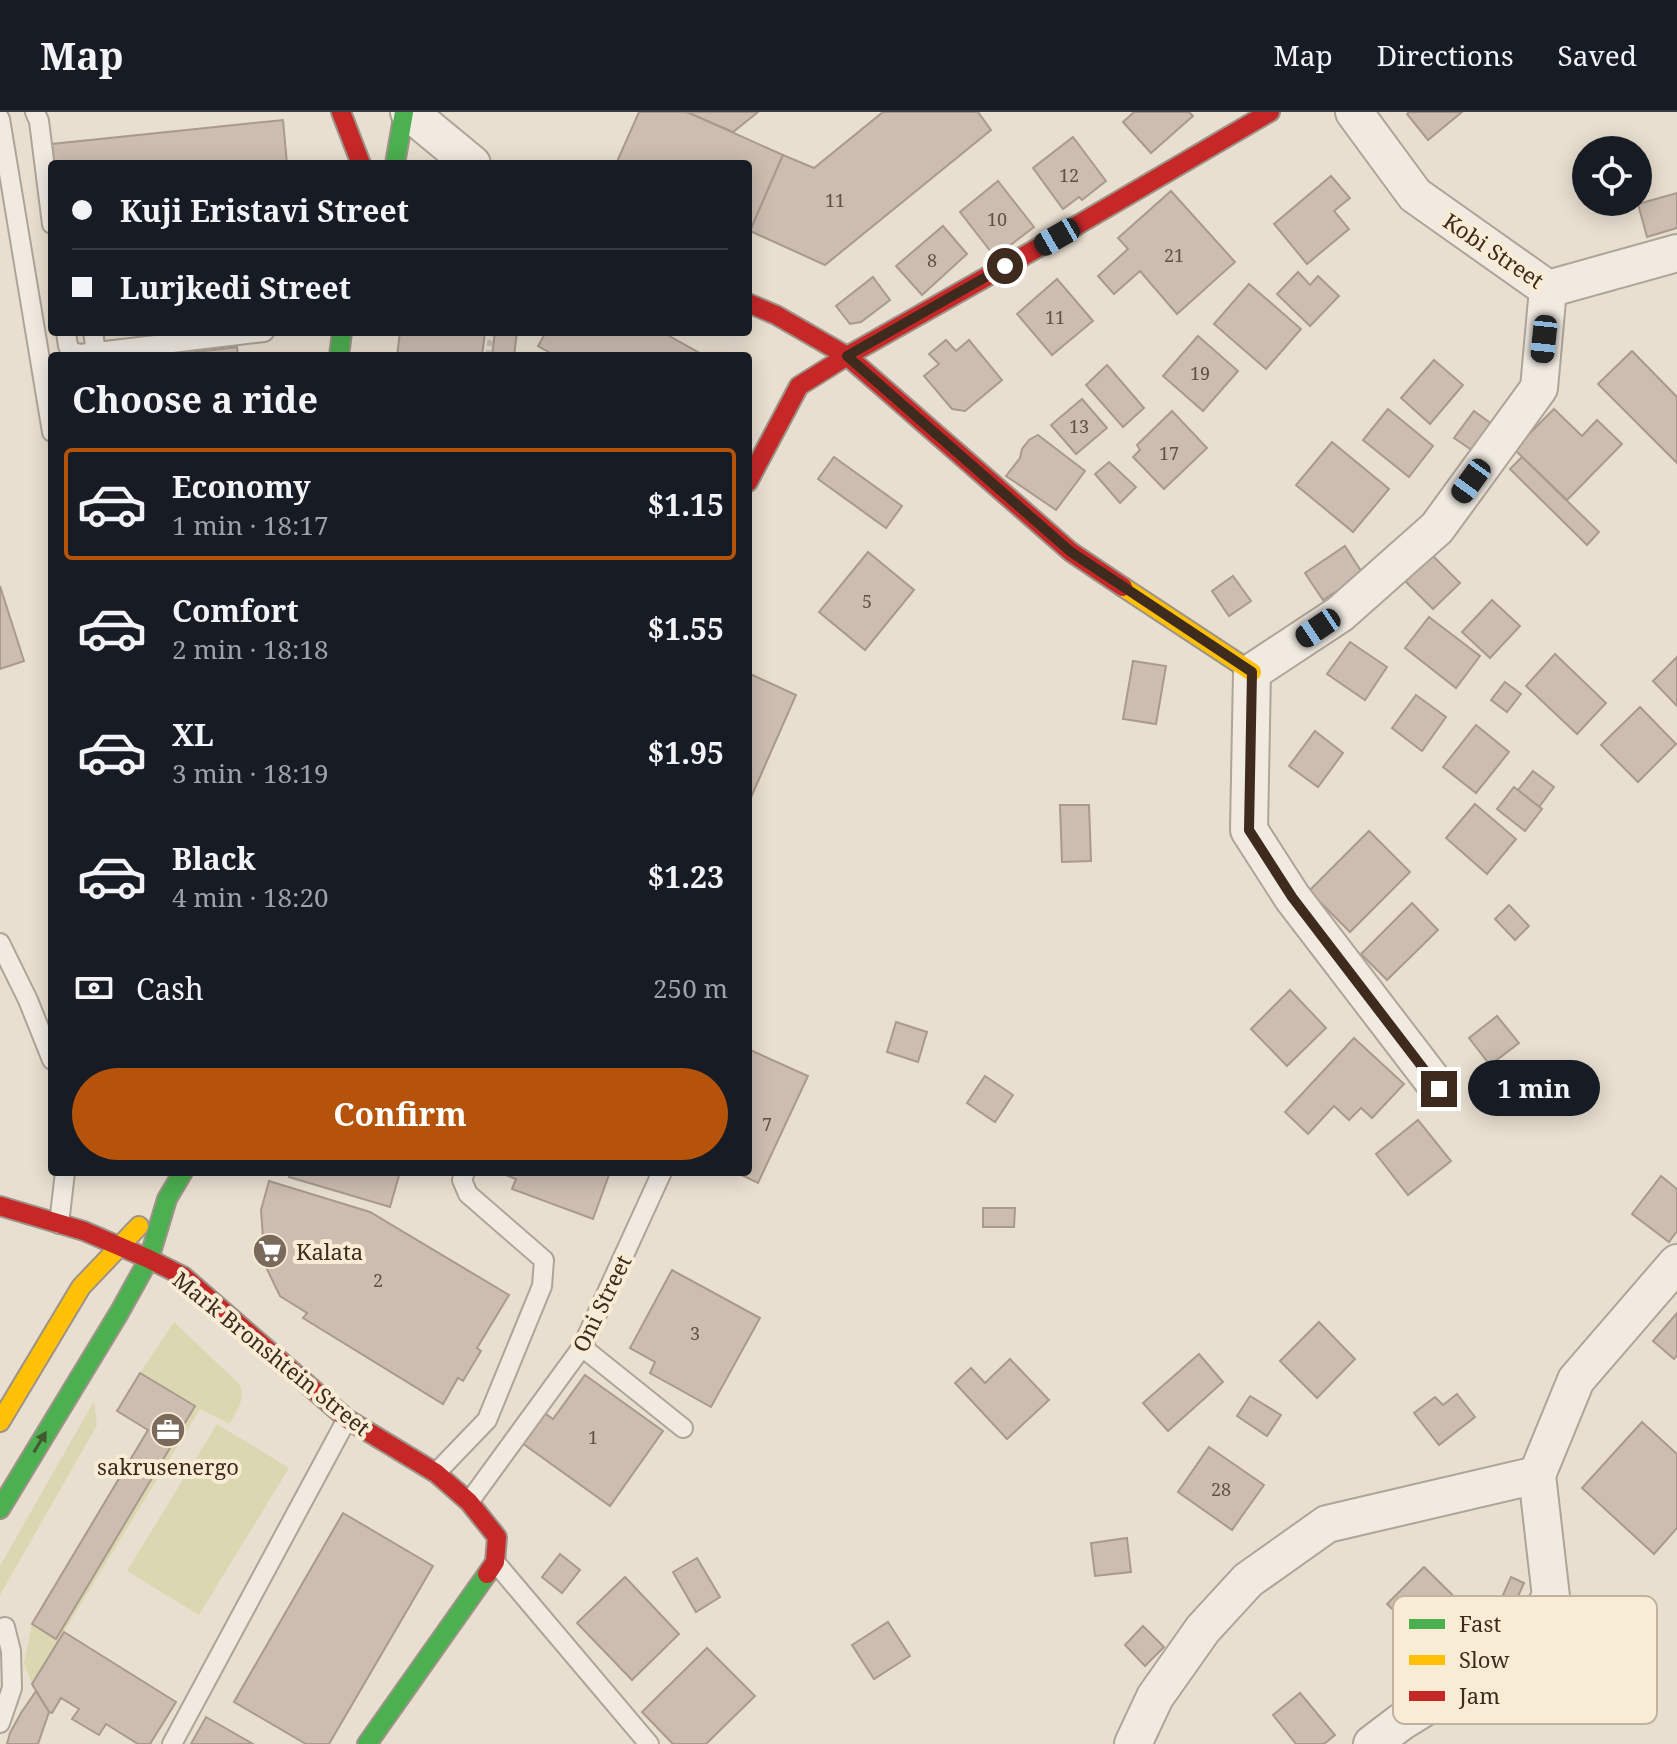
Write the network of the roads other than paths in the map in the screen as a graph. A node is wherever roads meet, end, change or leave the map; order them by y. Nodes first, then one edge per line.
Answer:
1 (35, 112) edge
2 (341, 112) edge
3 (406, 112) edge
4 (1270, 112) edge
5 (1354, 112) edge
6 (0, 119) edge
7 (367, 138) dead end
8 (361, 160) edge
9 (364, 160) edge
10 (396, 160) edge
11 (467, 160) edge
12 (48, 192) edge
13 (1677, 253) edge
14 (1548, 289) junction
15 (752, 305) edge
16 (94, 336) edge
17 (230, 336) edge
18 (96, 352) joint
19 (847, 356) junction
20 (48, 408) edge
21 (752, 474) edge
22 (1252, 672) junction
23 (0, 943) edge
24 (48, 1050) edge
25 (1439, 1089) dead end
26 (65, 1176) edge
27 (181, 1176) edge
28 (464, 1176) edge
29 (660, 1176) edge
30 (167, 1199) junction
31 (0, 1206) edge
32 (59, 1224) junction
33 (118, 1246) junction
34 (149, 1259) junction
35 (1677, 1263) edge
36 (582, 1347) junction
37 (347, 1419) junction
38 (0, 1422) edge
39 (683, 1428) dead end
40 (436, 1473) junction
41 (1537, 1475) junction
42 (469, 1502) junction
43 (0, 1509) edge
44 (495, 1562) junction
45 (1551, 1596) edge
46 (5, 1627) dead end
47 (0, 1723) edge
48 (1398, 1724) edge
49 (172, 1744) edge
50 (367, 1744) edge
51 (649, 1744) edge
52 (1133, 1744) edge
53 (1372, 1744) edge

1 - 12 lane
2 - 8 street
3 - 10 street
3 - 11 street
4 - 19 street
5 - 14 street, Kobi Street
6 - 20 lane
7 - 9 street
13 - 14 street, Kobi Street
14 - 22 street
15 - 19 street
16 - 18 lane
17 - 18 lane
19 - 21 street
19 - 22 street
22 - 25 street
23 - 24 lane
26 - 32 lane
27 - 30 street
28 - 40 lane
29 - 36 lane, Oni Street
30 - 33 street
30 - 34 street
31 - 32 street, Mark Bronshtein Street
32 - 33 street, Mark Bronshtein Street
33 - 34 street, Mark Bronshtein Street
33 - 38 street
34 - 37 street, Mark Bronshtein Street
43 -> 34 street
35 - 41 street
36 - 39 lane
36 - 42 lane, Oni Street
37 - 40 street, Mark Bronshtein Street
37 - 49 lane
40 - 42 street, Mark Bronshtein Street
41 - 45 street
41 - 52 street
42 - 44 street, Mark Bronshtein Street
44 - 50 street
44 - 51 lane
46 - 47 lane
48 - 53 street

